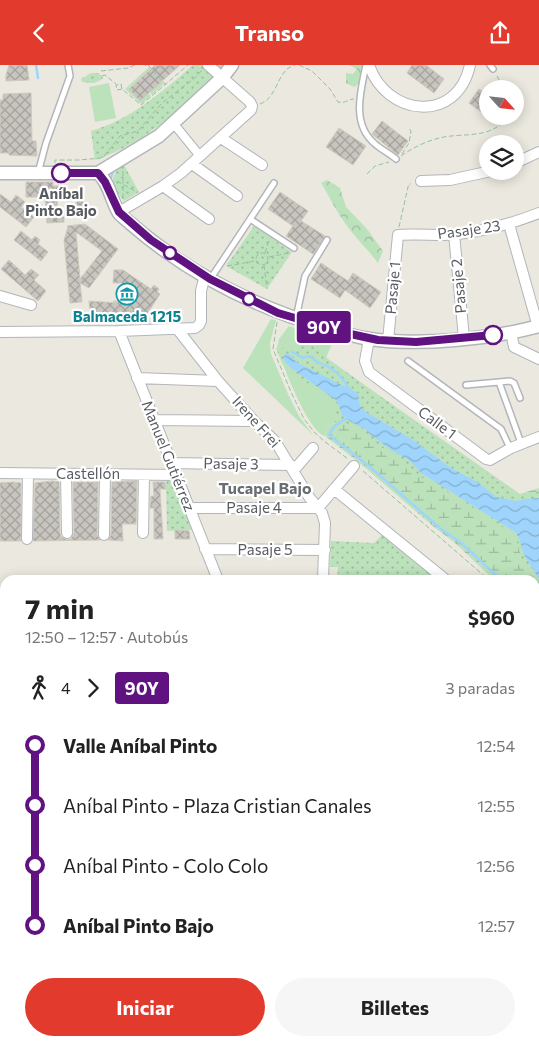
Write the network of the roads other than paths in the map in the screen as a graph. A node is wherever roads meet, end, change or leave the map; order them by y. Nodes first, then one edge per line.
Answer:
1 (68, 65) edge
2 (208, 65) edge
3 (232, 65) edge
4 (368, 65) edge
5 (470, 65) edge
6 (223, 77) junction
7 (174, 124) junction
8 (221, 138) junction
9 (539, 152) edge
10 (200, 156) junction
11 (398, 157) road end
12 (524, 159) edge
13 (192, 164) junction
14 (262, 165) dead end
15 (0, 173) edge
16 (38, 173) junction
17 (479, 173) edge
18 (102, 177) junction
19 (421, 181) road end
20 (274, 183) dead end
21 (163, 186) junction
22 (237, 196) dead end
23 (120, 211) junction
24 (539, 213) edge
25 (209, 219) dead end
26 (250, 219) junction
27 (509, 224) junction
28 (454, 234) junction
29 (398, 235) joint
30 (327, 241) dead end
31 (293, 250) road end
32 (208, 277) junction
33 (0, 296) edge
34 (30, 305) dead end
35 (296, 319) junction
36 (538, 326) edge
37 (178, 330) junction
38 (119, 331) junction
39 (0, 332) edge
40 (511, 332) junction
41 (464, 338) junction
42 (369, 339) junction
43 (388, 341) junction
44 (539, 359) edge
45 (408, 361) dead end
46 (137, 378) junction
47 (218, 381) junction
48 (500, 382) junction
49 (466, 385) dead end
50 (520, 398) dead end
51 (154, 421) junction
52 (254, 421) junction
53 (539, 437) edge
54 (521, 443) junction
55 (312, 448) dead end
56 (510, 448) junction
57 (171, 463) junction
58 (355, 465) road end
59 (292, 467) junction
60 (0, 473) edge
61 (28, 474) junction
62 (66, 474) junction
63 (105, 474) junction
64 (144, 475) junction
65 (176, 475) junction
66 (334, 489) junction
67 (318, 508) junction
68 (189, 509) junction
69 (67, 533) dead end
70 (143, 533) dead end
71 (104, 535) dead end
72 (27, 539) dead end
73 (205, 549) junction
74 (324, 550) junction
75 (216, 575) edge
76 (323, 575) edge
77 (440, 575) edge

1 - 16 lane
2 - 6 street
3 - 6 street
4 - 5 street
4 - 11 lane
6 - 7 street
6 - 8 street
7 - 10 street
7 - 18 street
8 - 10 street
8 - 14 street
9 - 12 street
10 - 13 street
13 - 21 street
13 - 22 street
15 - 16 street
16 - 18 street
17 - 19 street
18 - 23 street
20 - 26 lane
21 - 23 street
21 - 25 street
23 - 32 street
24 - 27 street, Pasaje 23
26 - 31 lane
26 - 32 lane
27 - 28 street, Pasaje 23
27 - 36 street
28 - 29 street, Pasaje 23
28 - 41 street, Pasaje 2
29 - 43 street, Pasaje 1
30 - 35 lane
32 - 35 street
32 - 37 street
33 - 34 street
35 - 42 street
36 - 40 street
37 - 38 street
37 - 47 street, Irene Frei
38 - 39 street
38 - 46 street, Manuel Gutiérrez
40 - 41 street
40 - 44 street
41 - 43 street
42 - 43 street
42 - 56 street, Calle 1
45 - 56 lane
46 - 47 street
46 - 51 street, Manuel Gutiérrez
47 - 52 street, Irene Frei
48 - 49 lane
48 - 50 lane
48 - 54 lane
51 - 52 street
51 - 57 street, Manuel Gutiérrez
52 - 59 street, Irene Frei
53 - 54 street, Calle 1
54 - 56 street, Calle 1
55 - 59 street
57 - 59 street, Pasaje 3
57 - 65 street, Manuel Gutiérrez
58 - 66 street
59 - 67 street, Irene Frei
60 - 61 street, Castellón
61 - 62 street, Castellón
61 - 72 street
62 - 63 street, Castellón
62 - 69 street
63 - 64 street, Castellón
63 - 71 street
64 - 65 street, Castellón
64 - 70 street
65 - 68 street, Manuel Gutiérrez
66 - 67 street
66 - 77 street
67 - 68 street, Pasaje 4
67 - 74 street, Irene Frei
68 - 73 street, Manuel Gutiérrez
73 - 74 street, Pasaje 5
73 - 75 street, Manuel Gutiérrez
74 - 76 street, Irene Frei

